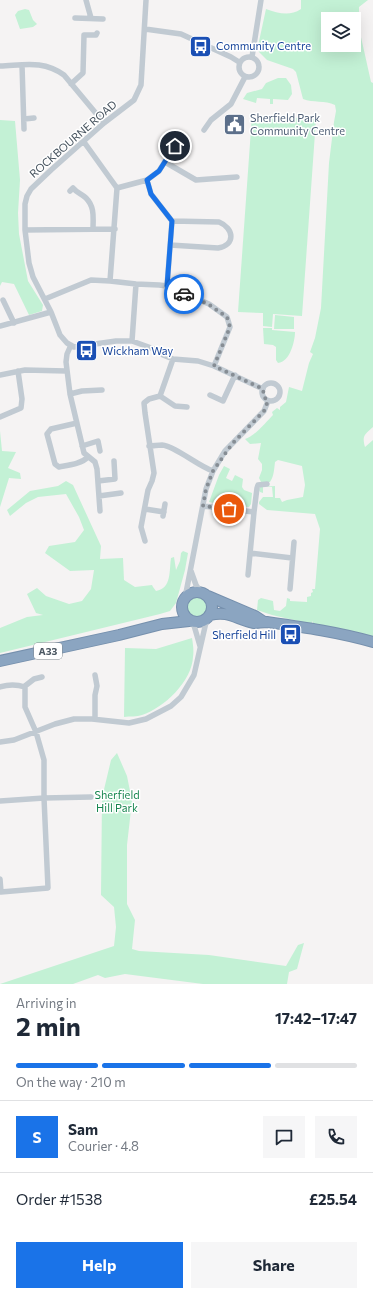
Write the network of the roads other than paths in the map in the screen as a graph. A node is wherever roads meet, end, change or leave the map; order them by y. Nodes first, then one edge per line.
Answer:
1 (86, 0) edge
2 (146, 0) edge
3 (261, 0) edge
4 (75, 18) dead end
5 (90, 18) junction
6 (103, 19) dead end
7 (145, 29) junction
8 (97, 33) dead end
9 (252, 57) junction
10 (239, 62) junction
11 (22, 65) junction
12 (0, 66) edge
13 (245, 77) junction
14 (72, 84) junction
15 (34, 118) dead end
16 (24, 119) junction
17 (104, 123) junction
18 (24, 128) dead end
19 (204, 130) dead end
20 (179, 139) dead end
21 (84, 142) junction
22 (165, 162) junction
23 (237, 177) dead end
24 (147, 180) junction
25 (117, 188) junction
26 (70, 191) dead end
27 (172, 221) junction
28 (93, 229) junction
29 (114, 229) junction
30 (25, 230) junction
31 (170, 245) junction
32 (110, 280) junction
33 (136, 284) junction
34 (167, 286) junction
35 (45, 299) junction
36 (3, 300) dead end
37 (51, 312) junction
38 (14, 322) junction
39 (0, 326) edge
40 (132, 341) junction
41 (71, 345) junction
42 (173, 359) junction
43 (214, 366) junction
44 (18, 371) junction
45 (66, 371) junction
46 (0, 374) edge
47 (234, 375) junction
48 (263, 389) junction
49 (102, 390) dead end
50 (70, 394) junction
51 (210, 395) dead end
52 (160, 396) junction
53 (268, 401) junction
54 (187, 407) dead end
55 (0, 417) edge
56 (77, 423) junction
57 (82, 446) junction
58 (149, 446) junction
59 (100, 451) dead end
60 (88, 457) junction
61 (114, 461) dead end
62 (213, 471) junction
63 (98, 481) junction
64 (267, 484) dead end
65 (121, 493) dead end
66 (99, 496) junction
67 (165, 504) dead end
68 (203, 506) junction
69 (145, 509) junction
70 (100, 511) dead end
71 (254, 512) junction
72 (145, 541) dead end
73 (294, 542) dead end
74 (250, 553) junction
75 (292, 558) junction
76 (191, 569) junction
77 (248, 575) dead end
78 (290, 588) dead end
79 (204, 594) junction
80 (183, 602) junction
81 (208, 616) junction
82 (191, 621) junction
83 (264, 622) junction
84 (162, 624) junction
85 (373, 642) edge
86 (200, 646) junction
87 (0, 661) edge
88 (95, 675) dead end
89 (42, 677) dead end
90 (0, 686) edge
91 (25, 687) junction
92 (95, 719) junction
93 (36, 732) junction
94 (0, 742) edge
95 (91, 797) dead end
96 (44, 798) junction
97 (0, 801) edge
98 (0, 879) edge

1 - 5 street
2 - 7 street, ROCKBOURNE ROAD
3 - 9 street
4 - 5 street
5 - 6 street
7 - 10 street
7 - 17 street, ROCKBOURNE ROAD
8 - 14 street
9 - 10 street
9 - 13 street
10 - 13 street
11 - 12 street
11 - 14 street
11 - 16 street
13 - 19 street
14 - 17 street
15 - 16 street
16 - 18 street
17 - 21 street, ROCKBOURNE ROAD
20 - 22 street
21 - 25 street
21 - 30 street, ROCKBOURNE ROAD
22 - 23 street
22 - 24 street
24 - 25 street
24 - 27 street
25 - 29 street
26 - 28 street
27 - 31 street
27 - 31 street
28 - 29 street
28 - 30 street
29 - 32 street
30 - 35 street, ROCKBOURNE ROAD
31 - 34 street
32 - 33 street
32 - 35 street
33 - 34 street
33 - 40 street
34 - 43 street
35 - 37 street, ROCKBOURNE ROAD
36 - 38 street
37 - 38 street
37 - 41 street, ROCKBOURNE ROAD
38 - 39 street
40 - 41 street
40 - 42 street
41 - 45 street
42 - 43 street
42 - 52 street
43 - 47 street
44 - 45 street
44 - 46 street
44 - 55 street
45 - 50 street
47 - 48 street
47 - 51 street
48 - 53 street
48 - 53 street
49 - 50 street
50 - 56 street
52 - 54 street
52 - 58 street
53 - 62 street
56 - 57 street
56 - 60 street
57 - 59 street
57 - 60 street
58 - 62 street
58 - 69 street
60 - 63 street
61 - 63 street
62 - 68 street
63 - 66 street
64 - 71 street
65 - 66 street
66 - 70 street
67 - 69 street
68 - 71 street
68 - 76 street
69 - 72 street
71 - 74 street
73 - 75 street
74 - 75 street
74 - 77 street
75 - 78 street
76 - 79 street
76 - 80 street
79 - 80 highway
79 - 81 highway
79 - 83 highway
80 - 82 highway
80 - 84 highway, A33
81 - 82 highway
81 - 83 highway
81 - 86 street
82 - 84 highway, A33
82 - 86 street
83 - 85 highway
84 - 87 highway, A33
86 - 92 street
88 - 92 street
89 - 91 street
90 - 91 street
91 - 93 street
92 - 93 street
93 - 94 street
93 - 96 street
95 - 96 street
96 - 97 street
96 - 98 street

